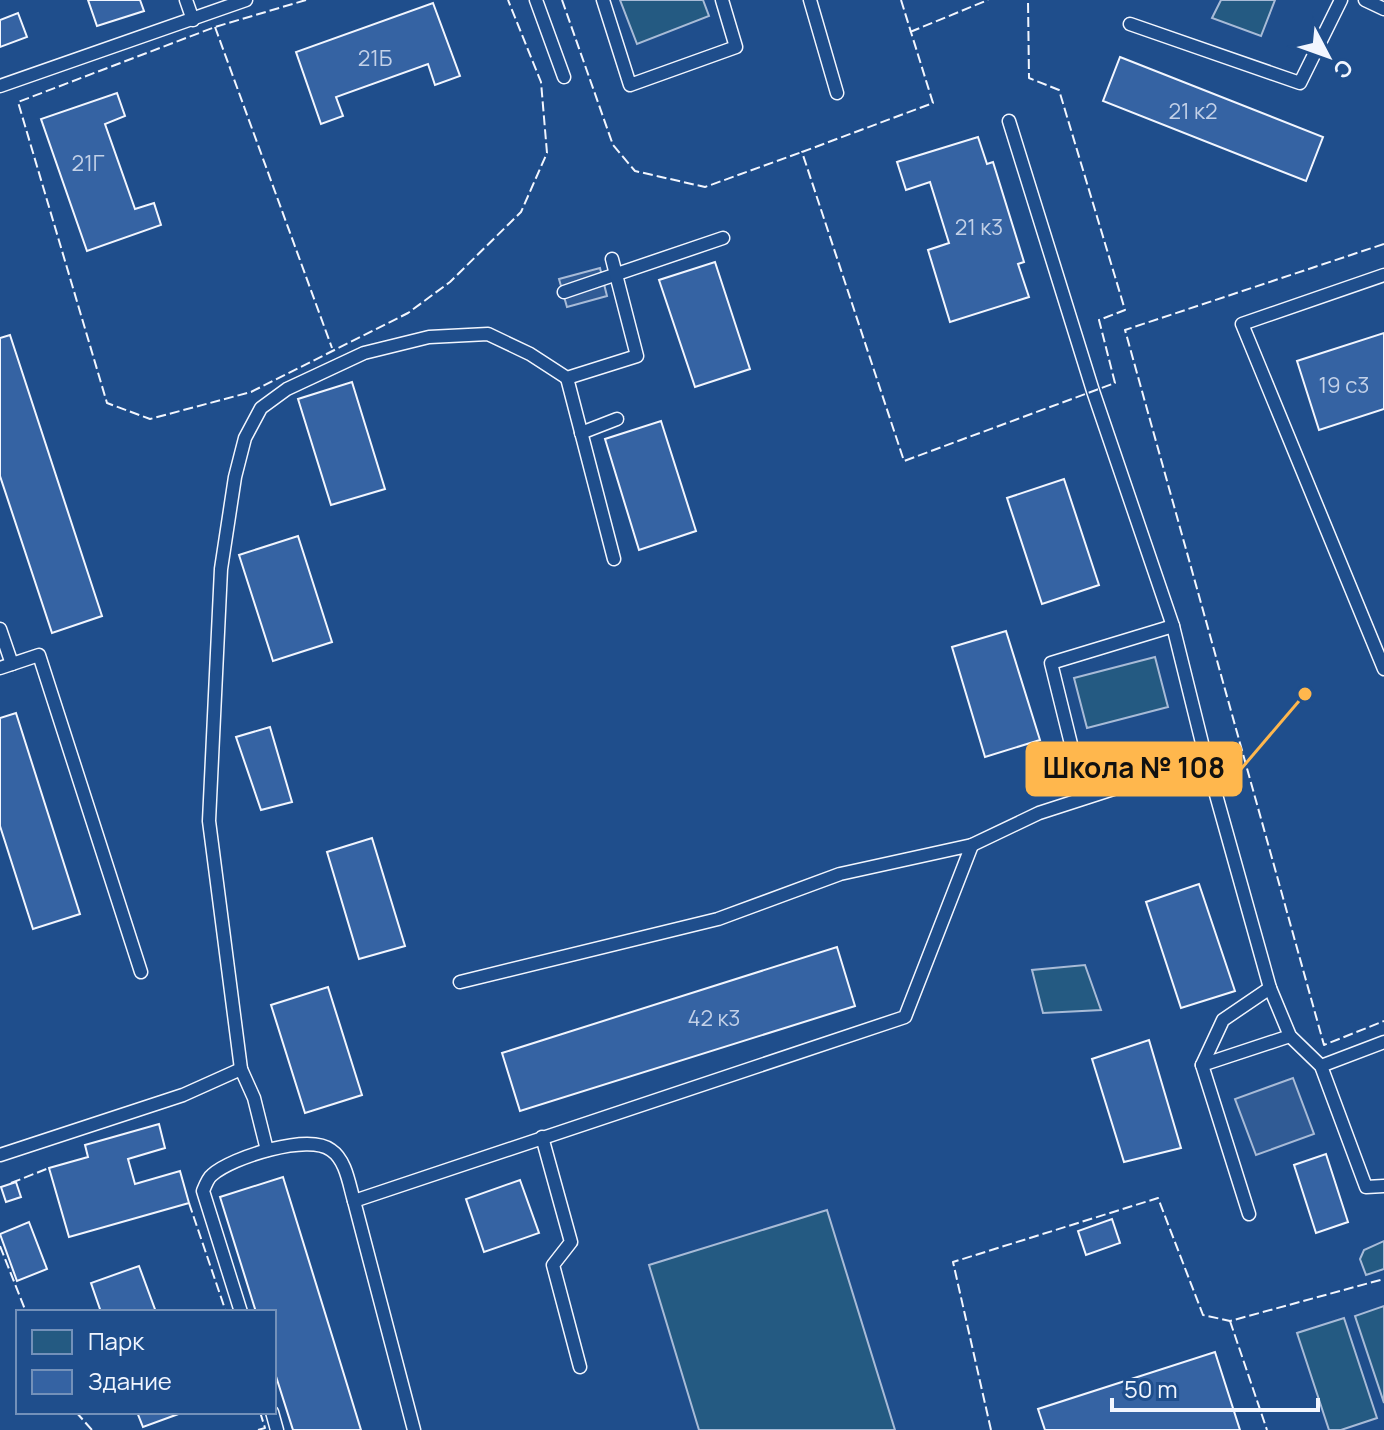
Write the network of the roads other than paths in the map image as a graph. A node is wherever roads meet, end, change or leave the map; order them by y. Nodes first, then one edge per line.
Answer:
1 (186, 0) edge
2 (246, 0) edge
3 (536, 0) edge
4 (603, 0) edge
5 (722, 0) edge
6 (810, 0) edge
7 (1341, 0) edge
8 (1365, 0) edge
9 (1384, 9) edge
10 (193, 20) junction
11 (1130, 24) dead end
12 (564, 77) dead end
13 (0, 86) edge
14 (837, 93) dead end
15 (1009, 121) dead end
16 (723, 238) dead end
17 (612, 259) dead end
18 (616, 275) junction
19 (1384, 275) edge
20 (564, 292) dead end
21 (567, 378) junction
22 (617, 419) dead end
23 (581, 433) junction
24 (614, 559) dead end
25 (1173, 626) junction
26 (0, 629) edge
27 (6, 666) edge
28 (1384, 669) edge
29 (1073, 752) dead end
30 (1206, 759) junction
31 (972, 845) junction
32 (141, 972) dead end
33 (460, 982) dead end
34 (1270, 988) junction
35 (1290, 1036) junction
36 (1384, 1042) edge
37 (1202, 1065) junction
38 (1321, 1066) junction
39 (241, 1069) junction
40 (542, 1137) junction
41 (267, 1150) junction
42 (0, 1155) edge
43 (1384, 1186) edge
44 (354, 1201) junction
45 (1249, 1214) dead end
46 (240, 1310) edge
47 (580, 1367) dead end
48 (414, 1430) edge

1 - 10 lane
2 - 10 lane
3 - 12 lane
4 - 5 lane
6 - 14 lane
7 - 11 lane
8 - 9 lane
10 - 13 lane
15 - 25 lane
16 - 18 lane
17 - 18 lane
18 - 20 lane
18 - 21 lane
19 - 28 lane
21 - 23 lane
21 - 39 lane
22 - 23 lane
23 - 24 lane
25 - 29 lane
25 - 30 lane
26 - 27 lane
27 - 32 lane
30 - 31 lane
30 - 34 lane
31 - 33 lane
31 - 40 lane
34 - 35 lane
34 - 37 lane
35 - 37 lane
35 - 38 lane
36 - 38 lane
37 - 45 lane
38 - 43 lane
39 - 41 lane
39 - 42 lane
40 - 44 lane
40 - 47 lane
41 - 44 lane
41 - 46 lane
44 - 48 lane

